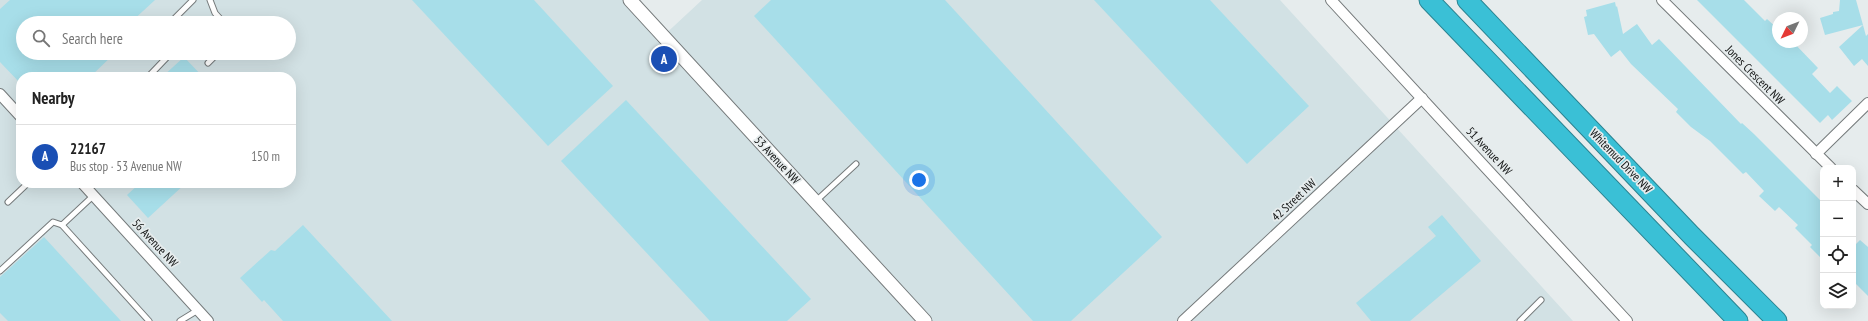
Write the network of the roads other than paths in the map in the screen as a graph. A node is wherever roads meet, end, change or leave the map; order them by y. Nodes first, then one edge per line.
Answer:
1 (193, 0) edge
2 (210, 0) edge
3 (630, 0) edge
4 (1331, 0) edge
5 (1429, 0) edge
6 (1466, 0) edge
7 (1662, 0) edge
8 (177, 16) edge
9 (218, 16) edge
10 (164, 60) edge
11 (211, 60) edge
12 (208, 63) dead end
13 (153, 72) edge
14 (0, 94) edge
15 (1422, 98) junction
16 (1868, 102) edge
17 (16, 112) edge
18 (1816, 154) junction
19 (856, 164) dead end
20 (1828, 165) edge
21 (23, 188) edge
22 (87, 188) edge
23 (1856, 193) edge
24 (94, 196) junction
25 (8, 202) dead end
26 (815, 202) junction
27 (1868, 204) edge
28 (62, 225) junction
29 (0, 271) edge
30 (1541, 300) dead end
31 (198, 310) junction
32 (1622, 319) edge
33 (150, 321) edge
34 (180, 321) edge
35 (208, 321) edge
36 (924, 321) edge
37 (1183, 321) edge
38 (1520, 321) edge
39 (1738, 321) edge
40 (1776, 321) edge

1 - 8 lane
2 - 9 lane
3 - 26 street, 53 Avenue NW
4 - 15 street, 51 Avenue NW
5 - 39 highway
6 - 40 highway, Whitemud Drive NW
7 - 18 street, Jones Crescent NW
10 - 13 lane
11 - 12 lane
14 - 17 street
15 - 32 street, 51 Avenue NW
15 - 37 street, 42 Street NW
16 - 18 street
18 - 20 street, Jones Crescent NW
19 - 26 lane
21 - 25 lane
22 - 24 street, 56 Avenue NW
23 - 27 street
24 - 28 lane
24 - 31 street, 56 Avenue NW
26 - 36 street, 53 Avenue NW
28 - 29 lane
28 - 33 lane
30 - 38 lane
31 - 34 lane
31 - 35 street, 56 Avenue NW

